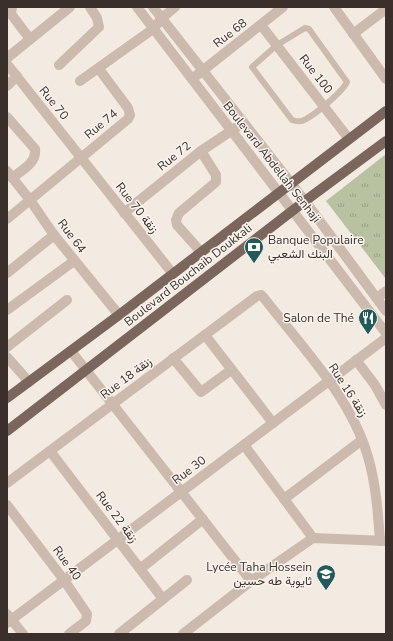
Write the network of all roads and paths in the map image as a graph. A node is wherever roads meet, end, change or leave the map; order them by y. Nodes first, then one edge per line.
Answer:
1 (12, 7) edge
2 (70, 7) edge
3 (90, 7) edge
4 (136, 7) edge
5 (153, 7) edge
6 (175, 7) edge
7 (283, 7) edge
8 (334, 7) edge
9 (386, 8) edge
10 (162, 18) junction
11 (261, 25) junction
12 (153, 28) junction
13 (353, 34) junction
14 (30, 40) junction
15 (277, 45) junction
16 (7, 58) edge
17 (7, 64) edge
18 (59, 65) dead end
19 (99, 69) junction
20 (202, 71) junction
21 (16, 76) junction
22 (192, 79) junction
23 (386, 79) edge
24 (80, 81) dead end
25 (7, 86) edge
26 (324, 106) junction
27 (386, 110) edge
28 (7, 117) edge
29 (243, 123) junction
30 (230, 130) junction
31 (349, 139) junction
32 (386, 141) edge
33 (201, 151) junction
34 (81, 158) junction
35 (10, 174) edge
36 (291, 184) junction
37 (279, 192) junction
38 (30, 200) junction
39 (305, 201) junction
40 (293, 210) junction
41 (124, 213) junction
42 (7, 219) edge
43 (54, 235) junction
44 (201, 252) junction
45 (74, 261) junction
46 (7, 272) edge
47 (173, 274) junction
48 (386, 291) edge
49 (261, 295) joint
50 (377, 298) junction
51 (67, 300) dead end
52 (7, 310) edge
53 (386, 311) edge
54 (119, 315) junction
55 (386, 334) edge
56 (205, 335) junction
57 (386, 338) edge
58 (7, 347) edge
59 (71, 352) junction
60 (7, 357) edge
61 (173, 358) junction
62 (356, 360) junction
63 (86, 370) junction
64 (231, 370) junction
65 (328, 381) junction
66 (28, 382) junction
67 (7, 398) edge
68 (112, 404) junction
69 (386, 405) edge
70 (274, 423) junction
71 (7, 431) edge
72 (362, 440) junction
73 (244, 445) junction
74 (50, 451) junction
75 (7, 483) edge
76 (182, 492) junction
77 (284, 499) junction
78 (7, 505) edge
79 (203, 518) junction
80 (313, 538) junction
81 (118, 540) junction
82 (383, 541) edge
83 (140, 568) junction
84 (64, 580) junction
85 (187, 580) dead end
86 (251, 581) junction
87 (163, 599) junction
88 (9, 619) edge
89 (23, 634) edge
90 (69, 634) edge
91 (119, 634) edge
92 (183, 634) edge

1 - 14 street
2 - 14 street
3 - 18 street
4 - 12 street, Boulevard Abdellah Senhaji
5 - 10 street, Boulevard Abdellah Senhaji
6 - 10 street
7 - 11 street, Rue 68
8 - 13 street
9 - 13 street
10 - 12 street
10 - 20 street, Boulevard Abdellah Senhaji
11 - 15 street, Rue 100
11 - 20 street, Rue 68
12 - 19 street
12 - 22 street, Boulevard Abdellah Senhaji
13 - 23 street
14 - 16 street
15 - 26 street, Rue 100
15 - 26 lane
15 - 26 lane
17 - 21 street, Rue 70
19 - 24 street
19 - 34 street, Rue 74
20 - 22 street, Rue 68
20 - 29 street, Boulevard Abdellah Senhaji
21 - 25 street
21 - 34 street, Rue 70
22 - 30 street, Boulevard Abdellah Senhaji
26 - 31 street, Rue 100
27 - 31 main road, Boulevard Bouchaib Doukkali
28 - 35 street
29 - 30 street, Rue 72
29 - 36 street, Boulevard Abdellah Senhaji
30 - 33 street, Rue 72
30 - 37 street, Boulevard Abdellah Senhaji
31 - 36 main road, Boulevard Bouchaib Doukkali
32 - 39 main road, Boulevard Bouchaib Doukkali
33 - 41 street, Rue 72
33 - 44 street
34 - 38 street
34 - 41 street, Rue 70 زنقة
35 - 38 street, Rue 64
36 - 37 main road, Boulevard Bouchaib Doukkali
36 - 39 street, Boulevard Abdellah Senhaji
37 - 40 street, Boulevard Abdellah Senhaji
37 - 44 main road, Boulevard Bouchaib Doukkali
38 - 42 street
38 - 43 street, Rue 64
39 - 40 main road, Boulevard Bouchaib Doukkali
39 - 50 street, Boulevard Abdellah Senhaji
40 - 55 street, Boulevard Abdellah Senhaji
40 - 63 main road, Boulevard Bouchaib Doukkali
41 - 47 street, Rue 70 زنقة
43 - 45 street, Rue 64
43 - 46 street
44 - 47 main road, Boulevard Bouchaib Doukkali
45 - 52 street
45 - 54 street, Rue 64
47 - 54 main road, Boulevard Bouchaib Doukkali
48 - 50 street
49 - 56 street, Rue 18 زنقة
49 - 65 street, Rue 16 زنقة
50 - 53 street, Boulevard Abdellah Senhaji
51 - 58 street
54 - 59 main road, Boulevard Bouchaib Doukkali
56 - 61 street, Rue 18 زنقة
56 - 64 street
57 - 62 street, Rue 30
59 - 63 street
59 - 66 main road, Boulevard Bouchaib Doukkali
60 - 66 street
61 - 64 street
61 - 68 street, Rue 18 زنقة
62 - 65 street, Rue 30
62 - 69 street
63 - 68 street
63 - 71 main road, Boulevard Bouchaib Doukkali
64 - 70 street
65 - 70 street, Rue 30
65 - 72 street, Rue 16 زنقة
66 - 67 main road, Boulevard Bouchaib Doukkali
68 - 74 street, Rue 18 زنقة
68 - 76 street
70 - 73 street, Rue 30
72 - 77 street
72 - 82 street, Rue 16 زنقة
73 - 76 street, Rue 30
73 - 77 street
74 - 75 street, Rue 18 زنقة
74 - 81 street, Rue 22 زنقة
76 - 79 street
76 - 81 street, Rue 30
77 - 80 street
78 - 84 street, Rue 40
79 - 83 street
79 - 86 street
80 - 82 street
80 - 86 street
81 - 83 street, Rue 22 زنقة
81 - 84 street, Rue 30
83 - 87 street, Rue 22 زنقة
84 - 88 street, Rue 30
84 - 90 street, Rue 40
85 - 87 street
86 - 92 street
87 - 91 street
88 - 89 street

